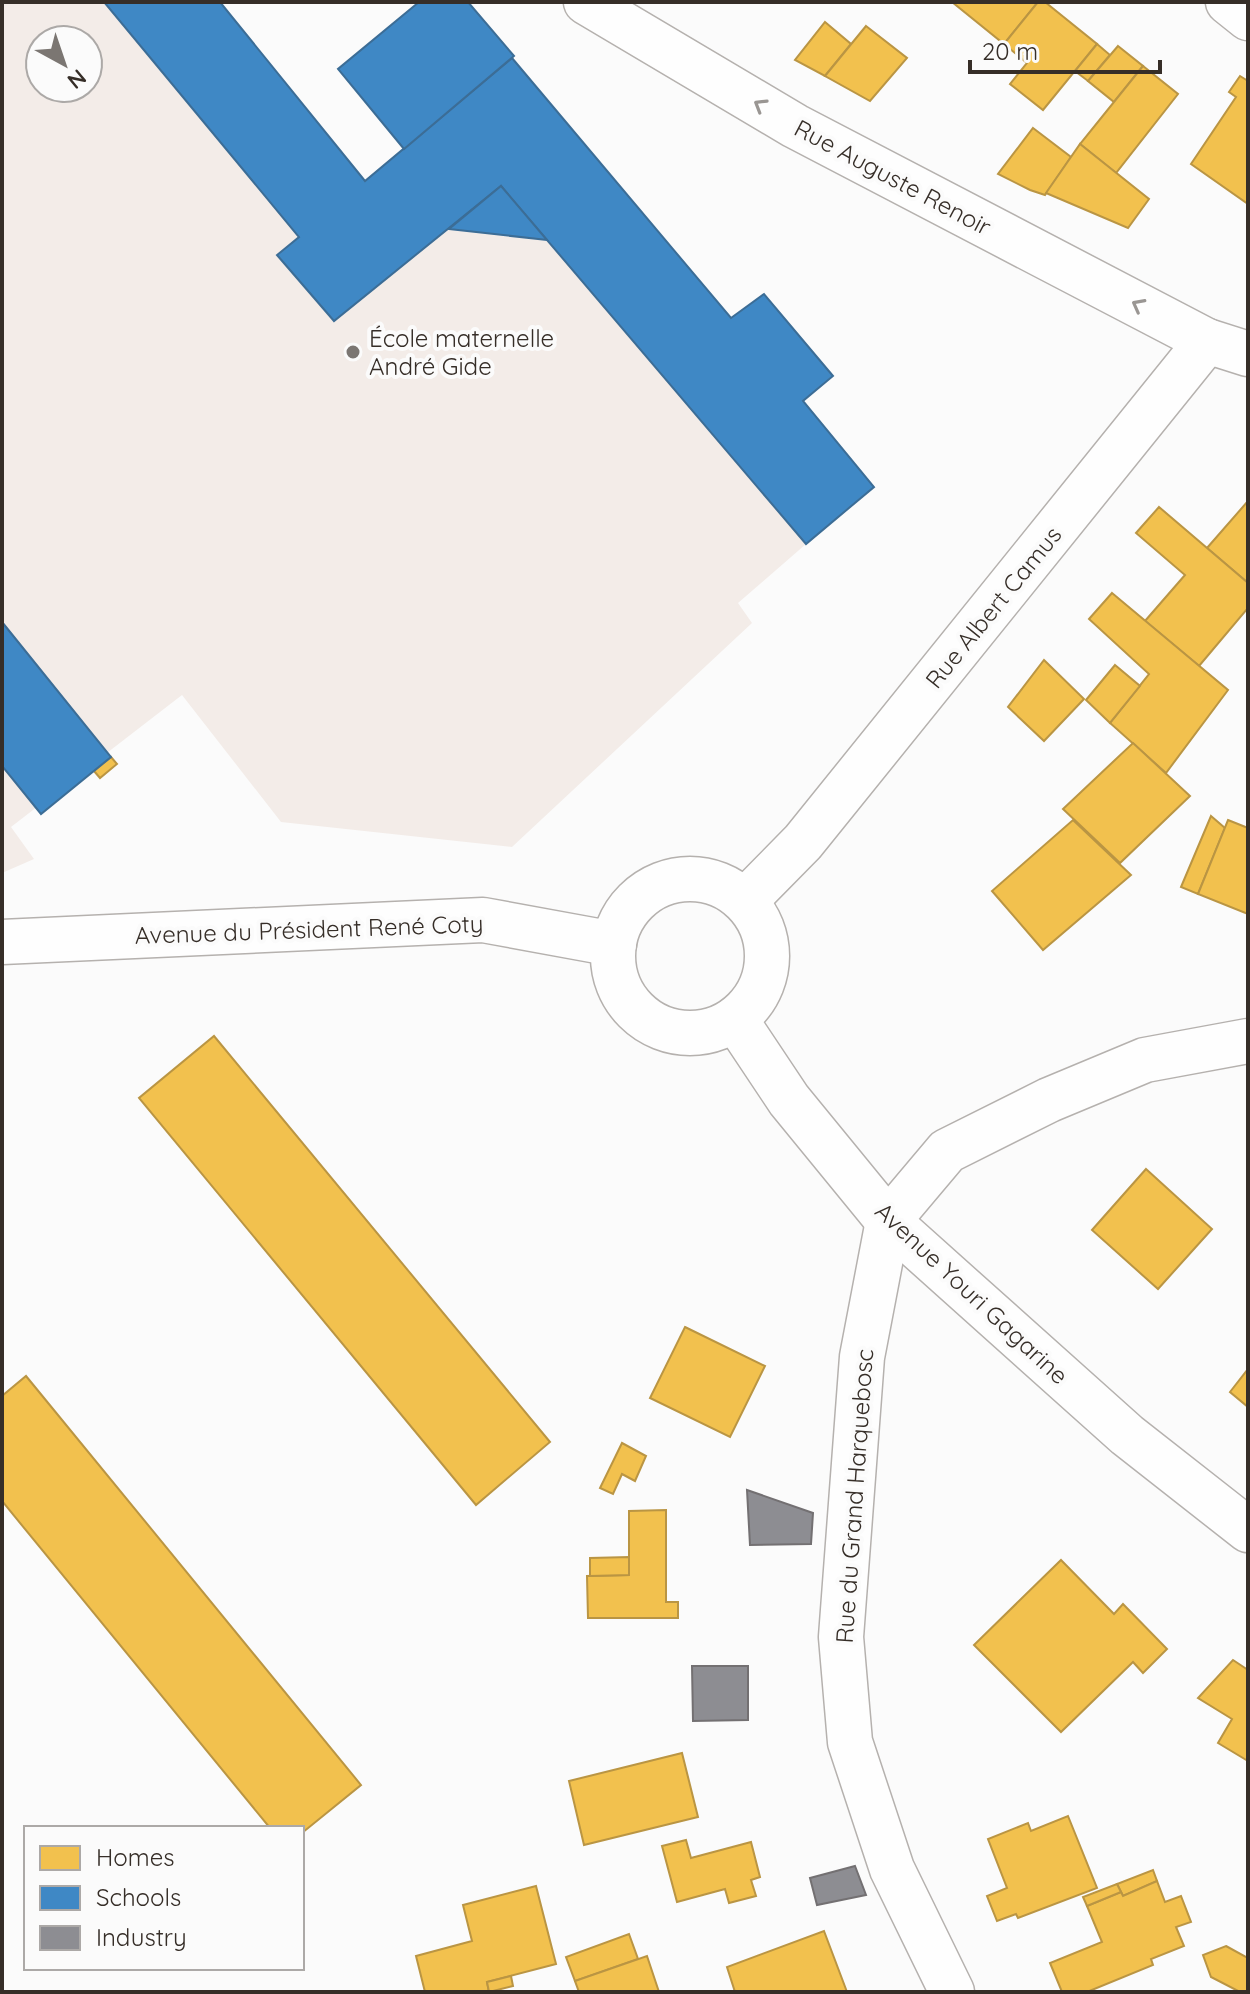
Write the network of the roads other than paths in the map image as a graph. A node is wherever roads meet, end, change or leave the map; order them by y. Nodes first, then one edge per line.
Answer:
1 (586, 2) edge
2 (1228, 2) edge
3 (1248, 18) edge
4 (1207, 341) junction
5 (1248, 354) edge
6 (745, 901) junction
7 (2, 942) edge
8 (614, 944) junction
9 (735, 1019) junction
10 (1248, 1041) edge
11 (888, 1221) junction
12 (1248, 1530) edge
13 (952, 1992) edge

4 -> 1 street, Rue Auguste Renoir
2 - 3 street
4 - 5 street
4 - 6 street, Rue Albert Camus
6 - 8 street
6 - 9 street
7 - 8 street, Avenue du Président René Coty
8 - 9 street
9 - 11 street, Avenue Youri Gagarine
10 - 11 street
11 - 12 street, Avenue Youri Gagarine
11 - 13 street, Rue du Grand Harquebosc

